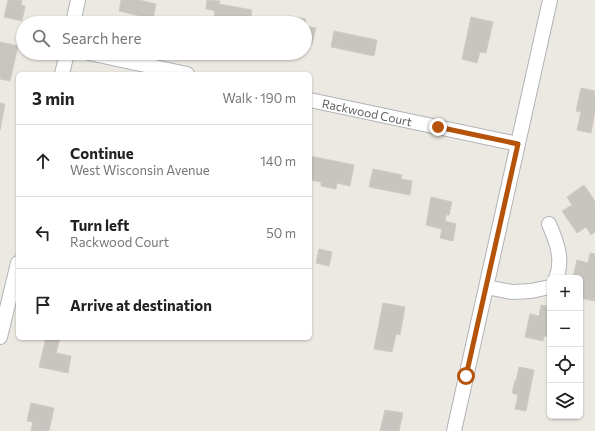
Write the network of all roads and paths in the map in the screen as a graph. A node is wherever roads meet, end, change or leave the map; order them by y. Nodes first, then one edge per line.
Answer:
1 (78, 0) edge
2 (550, 0) edge
3 (75, 16) edge
4 (65, 60) edge
5 (122, 60) edge
6 (62, 72) edge
7 (178, 72) edge
8 (312, 100) edge
9 (518, 144) junction
10 (549, 224) dead end
11 (16, 267) edge
12 (557, 275) edge
13 (486, 287) junction
14 (547, 288) edge
15 (6, 289) edge
16 (0, 337) edge
17 (454, 431) edge

1 - 3 street
2 - 9 street
4 - 6 street
5 - 7 street
8 - 9 street, Rackwood Court
9 - 13 street
10 - 12 street
11 - 15 street
13 - 14 street
13 - 17 street
15 - 16 street

